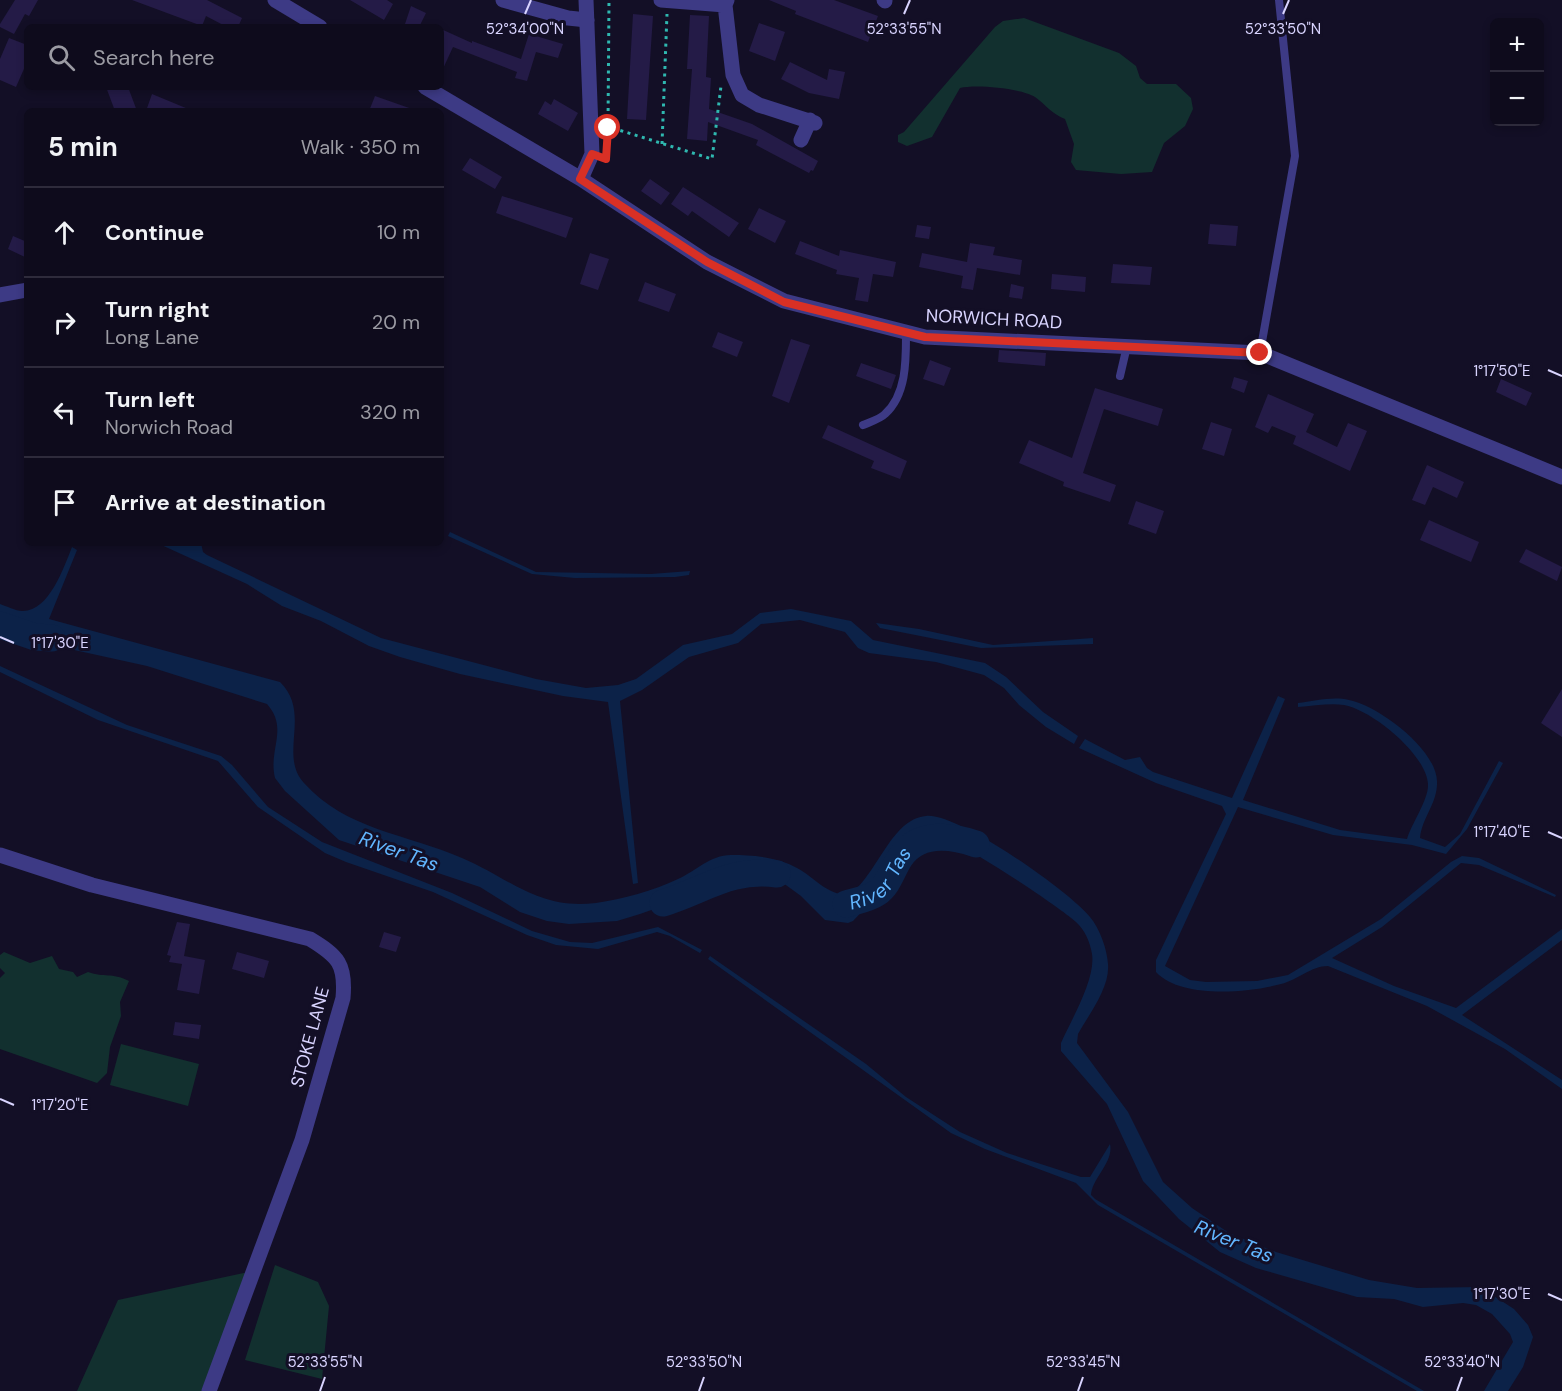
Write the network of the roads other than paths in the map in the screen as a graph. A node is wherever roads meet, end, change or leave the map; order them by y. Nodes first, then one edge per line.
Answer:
1 (275, 0) edge
2 (503, 0) edge
3 (586, 0) edge
4 (661, 0) edge
5 (1279, 0) edge
6 (668, 1) edge
7 (726, 3) edge
8 (587, 20) junction
9 (315, 24) edge
10 (430, 90) edge
11 (801, 140) dead end
12 (580, 179) junction
13 (24, 291) edge
14 (0, 295) edge
15 (906, 332) junction
16 (1127, 346) junction
17 (1260, 353) junction
18 (1120, 376) dead end
19 (863, 425) dead end
20 (1562, 477) edge
21 (0, 855) edge
22 (209, 1391) edge

1 - 9 street
2 - 8 street
3 - 8 street
4 - 6 street
5 - 17 lane
6 - 7 street
7 - 11 street
8 - 12 street
10 - 12 street, NORWICH ROAD
12 - 15 street, NORWICH ROAD
13 - 14 street
15 - 16 street, NORWICH ROAD
15 - 19 lane
16 - 17 street, NORWICH ROAD
16 - 18 lane
17 - 20 street, NORWICH ROAD
21 - 22 street, STOKE LANE

